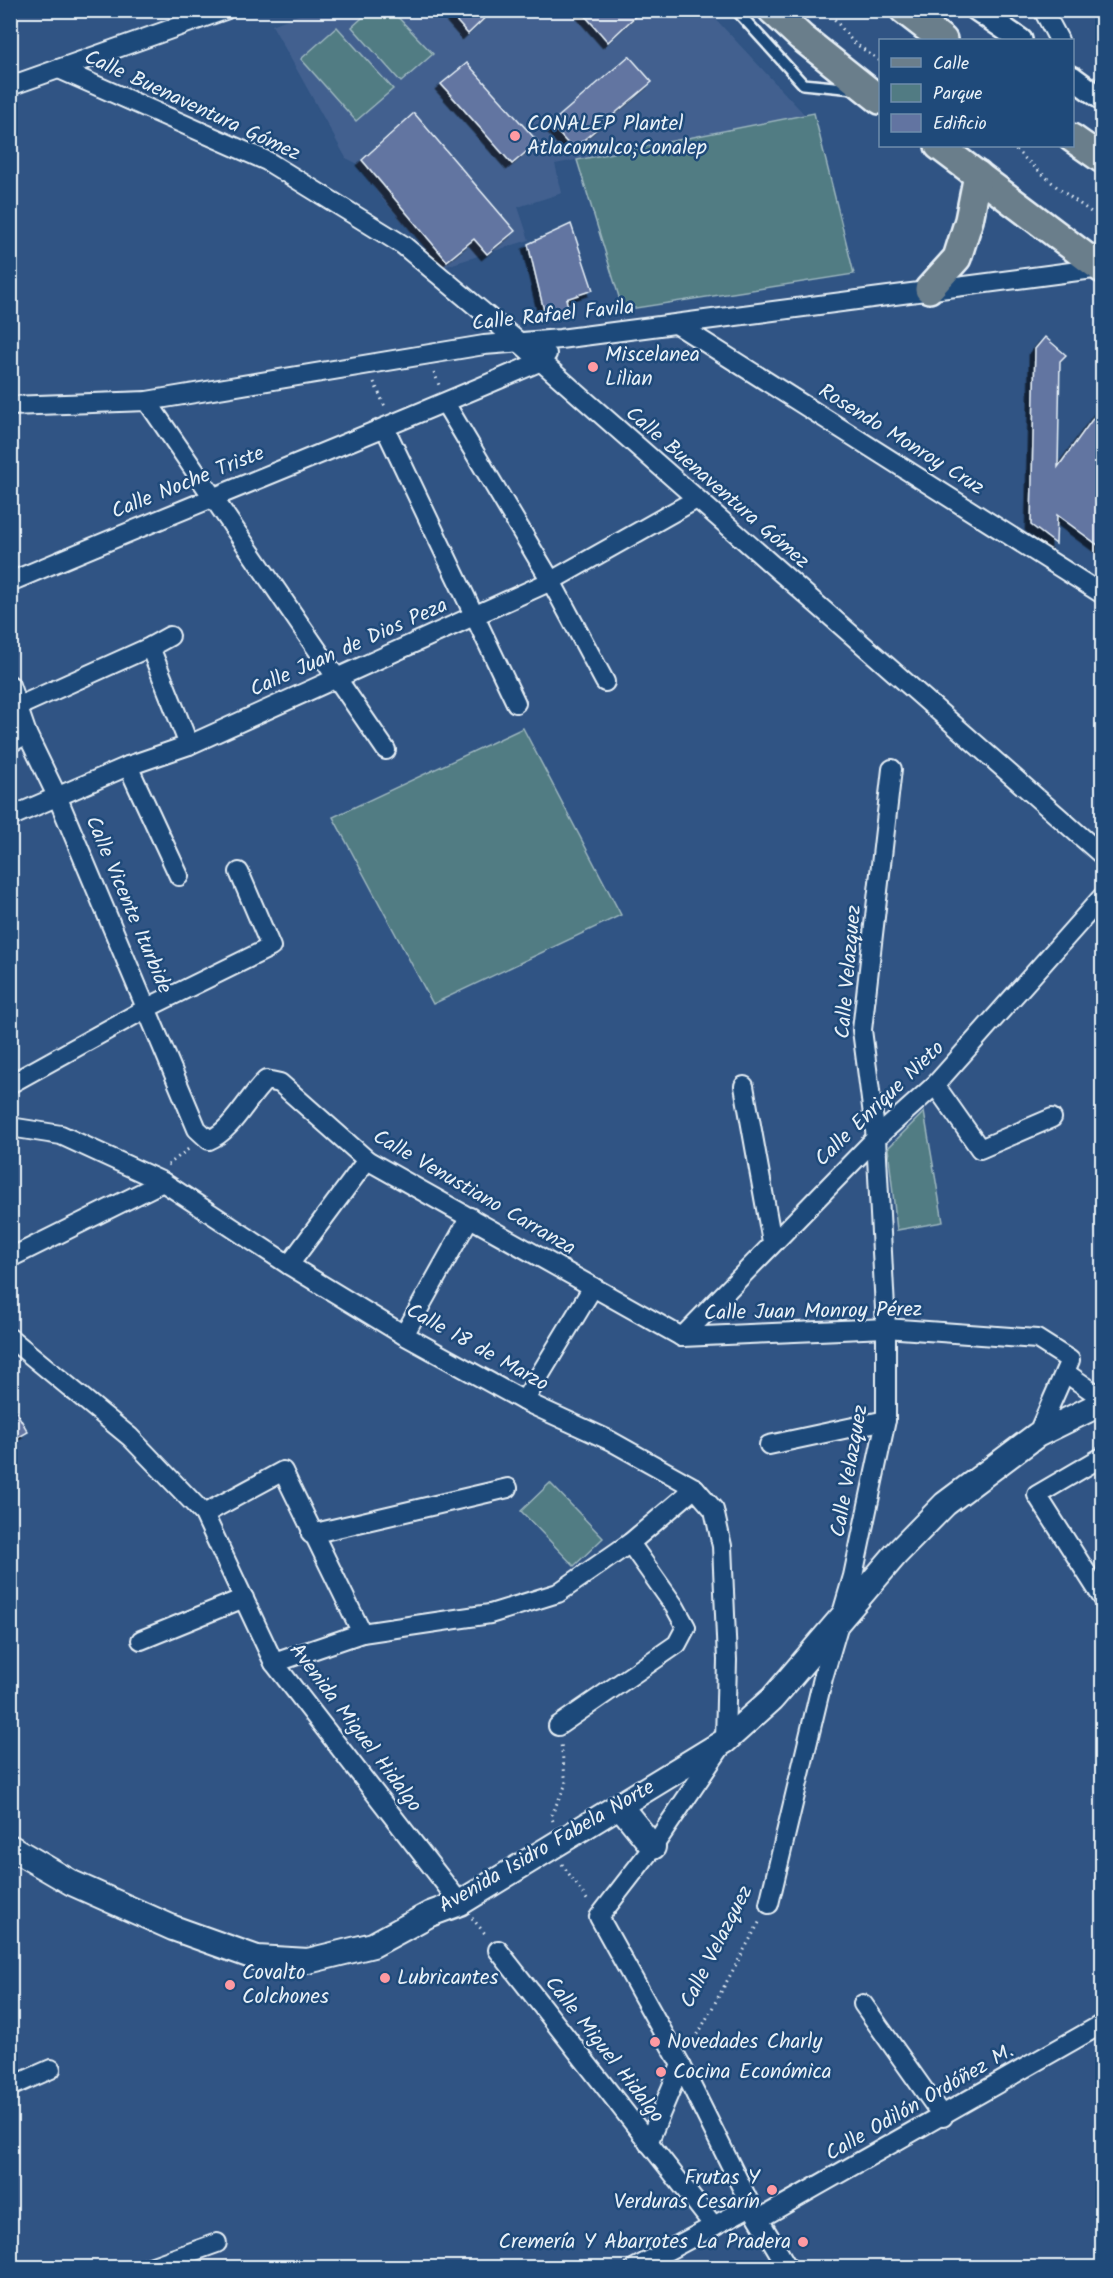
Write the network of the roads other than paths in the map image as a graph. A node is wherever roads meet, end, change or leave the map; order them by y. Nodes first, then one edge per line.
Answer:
1 (225, 10) edge
2 (736, 10) edge
3 (772, 10) edge
4 (904, 10) edge
5 (977, 10) edge
6 (1043, 10) edge
7 (942, 39) edge
8 (1020, 39) edge
9 (1058, 39) edge
10 (59, 69) junction
11 (1078, 81) edge
12 (10, 86) edge
13 (874, 95) edge
14 (1102, 99) edge
15 (1074, 139) edge
16 (940, 147) edge
17 (1102, 159) edge
18 (978, 176) junction
19 (1102, 269) edge
20 (929, 290) junction
21 (676, 324) junction
22 (560, 339) junction
23 (520, 343) junction
24 (539, 362) junction
25 (147, 401) junction
26 (445, 403) junction
27 (10, 406) edge
28 (389, 426) junction
29 (213, 496) junction
30 (695, 500) junction
31 (551, 581) junction
32 (10, 582) edge
33 (1102, 594) edge
34 (475, 616) junction
35 (170, 636) dead end
36 (150, 647) junction
37 (335, 679) junction
38 (605, 682) dead end
39 (10, 685) edge
40 (516, 704) dead end
41 (19, 706) junction
42 (27, 734) junction
43 (10, 743) edge
44 (189, 745) junction
45 (386, 750) dead end
46 (129, 766) junction
47 (892, 769) dead end
48 (57, 796) junction
49 (10, 817) edge
50 (1102, 855) edge
51 (239, 872) dead end
52 (179, 876) dead end
53 (1102, 897) edge
54 (147, 1008) junction
55 (10, 1083) edge
56 (936, 1085) junction
57 (744, 1086) dead end
58 (1052, 1118) dead end
59 (10, 1127) edge
60 (207, 1138) joint
61 (876, 1138) junction
62 (367, 1160) junction
63 (157, 1179) junction
64 (470, 1218) junction
65 (772, 1242) junction
66 (10, 1258) edge
67 (289, 1265) junction
68 (593, 1287) junction
69 (886, 1328) junction
70 (405, 1335) junction
71 (682, 1337) junction
72 (10, 1338) edge
73 (1066, 1373) junction
74 (1102, 1398) edge
75 (524, 1401) junction
76 (1102, 1403) edge
77 (886, 1419) junction
78 (1037, 1435) junction
79 (769, 1445) dead end
80 (1102, 1457) edge
81 (508, 1488) dead end
82 (695, 1488) junction
83 (204, 1514) junction
84 (311, 1534) junction
85 (630, 1543) junction
86 (1102, 1597) edge
87 (244, 1598) junction
88 (839, 1620) junction
89 (362, 1633) junction
90 (141, 1640) dead end
91 (274, 1663) junction
92 (558, 1726) road end
93 (725, 1741) junction
94 (620, 1806) junction
95 (10, 1847) edge
96 (653, 1847) junction
97 (460, 1903) junction
98 (769, 1904) road end
99 (498, 1950) road end
100 (862, 2004) dead end
101 (1102, 2024) edge
102 (681, 2065) junction
103 (51, 2069) dead end
104 (10, 2087) edge
105 (943, 2117) junction
106 (648, 2143) junction
107 (755, 2212) junction
108 (714, 2226) junction
109 (217, 2243) dead end
110 (147, 2268) edge
111 (635, 2268) edge
112 (788, 2268) edge

1 - 10 street
2 - 13 lane
3 - 13 main road
4 - 7 main road
5 - 8 street
6 - 9 street
10 - 12 street
10 - 23 street, Calle Buenaventura Gómez
11 - 14 street
15 - 17 main road
16 - 18 main road
18 - 19 main road
18 - 20 main road
19 - 20 street, Calle Rafael Favila
20 - 21 street, Calle Rafael Favila
21 - 22 street, Calle Rafael Favila
21 - 33 street, Rosendo Monroy Cruz
22 - 23 street, Calle Rafael Favila
22 - 24 street, Calle Noche Triste
23 - 24 street, Calle Buenaventura Gómez
23 - 25 street, Calle Rafael Favila
24 - 26 street, Calle Noche Triste
24 - 30 street, Calle Buenaventura Gómez
25 - 27 street, Calle Rafael Favila
25 - 29 street
26 - 28 street, Calle Noche Triste
26 - 31 street
28 - 29 street, Calle Noche Triste
28 - 34 street
29 - 32 street, Calle Noche Triste
29 - 37 street
30 - 31 street, Calle Juan de Dios Peza
30 - 50 street, Calle Buenaventura Gómez
31 - 34 street, Calle Juan de Dios Peza
31 - 38 street
34 - 37 street, Calle Juan de Dios Peza
34 - 40 street
35 - 36 street
36 - 41 street
36 - 44 street
37 - 44 street, Calle Juan de Dios Peza
37 - 45 street
39 - 41 street, Calle Vicente Iturbide
41 - 42 street, Calle Vicente Iturbide
42 - 43 street
42 - 48 street, Calle Vicente Iturbide
44 - 46 street, Calle Juan de Dios Peza
46 - 48 street, Calle Juan de Dios Peza
46 - 52 street
47 - 61 street, Calle Velazquez
48 - 49 street, Calle Juan de Dios Peza
48 - 54 street, Calle Vicente Iturbide
51 - 54 street
53 - 56 street, Calle Enrique Nieto
54 - 55 street
54 - 60 street, Calle Vicente Iturbide
56 - 58 street
56 - 61 street, Calle Enrique Nieto
57 - 65 street
59 - 63 street, Calle 18 de Marzo
60 - 62 street, Calle Venustiano Carranza
61 - 65 street, Calle Enrique Nieto
61 - 69 street, Calle Velazquez
62 - 64 street, Calle Venustiano Carranza
62 - 67 street
63 - 66 street
63 - 67 street, Calle 18 de Marzo
64 - 68 street, Calle Venustiano Carranza
64 - 70 street
65 - 71 street, Calle Enrique Nieto
67 - 70 street, Calle 18 de Marzo
68 - 71 street, Calle Venustiano Carranza
68 - 75 street
69 - 71 street, Calle Juan Monroy Pérez
69 - 73 street, Calle Juan Monroy Pérez
69 - 77 street, Calle Velazquez
70 - 75 street, Calle 18 de Marzo
72 - 83 street, Avenida Miguel Hidalgo
73 - 74 street
73 - 78 street
75 - 82 street, Calle 18 de Marzo
76 - 78 main road, Avenida Isidro Fabela Norte
77 - 79 street
77 - 88 street, Calle Velazquez
78 - 88 main road, Avenida Isidro Fabela Norte
80 - 86 street
81 - 84 street
82 - 85 street
82 - 93 street, Calle 18 de Marzo
83 - 84 street
83 - 87 street, Avenida Miguel Hidalgo
84 - 89 street
85 - 89 street
85 - 92 street
87 - 90 street
87 - 91 street, Avenida Miguel Hidalgo
88 - 93 main road, Avenida Isidro Fabela Norte
88 - 98 street, Calle Velazquez
89 - 91 street
91 - 97 street, Avenida Miguel Hidalgo
93 - 94 main road, Avenida Isidro Fabela Norte
93 - 96 street
94 - 96 main road
94 - 97 main road, Avenida Isidro Fabela Norte
95 - 97 main road, Avenida Isidro Fabela Norte
96 - 102 street
99 - 106 street, Calle Miguel Hidalgo
100 - 105 street
101 - 105 street, Calle Odilón Ordóñez M.
102 - 106 street
102 - 107 street
103 - 104 street
105 - 107 street, Calle Odilón Ordóñez M.
106 - 108 street, Calle Miguel Hidalgo
107 - 108 street, Calle Odilón Ordóñez M.
107 - 112 street
108 - 111 street, Calle Odilón Ordóñez M.
109 - 110 street

